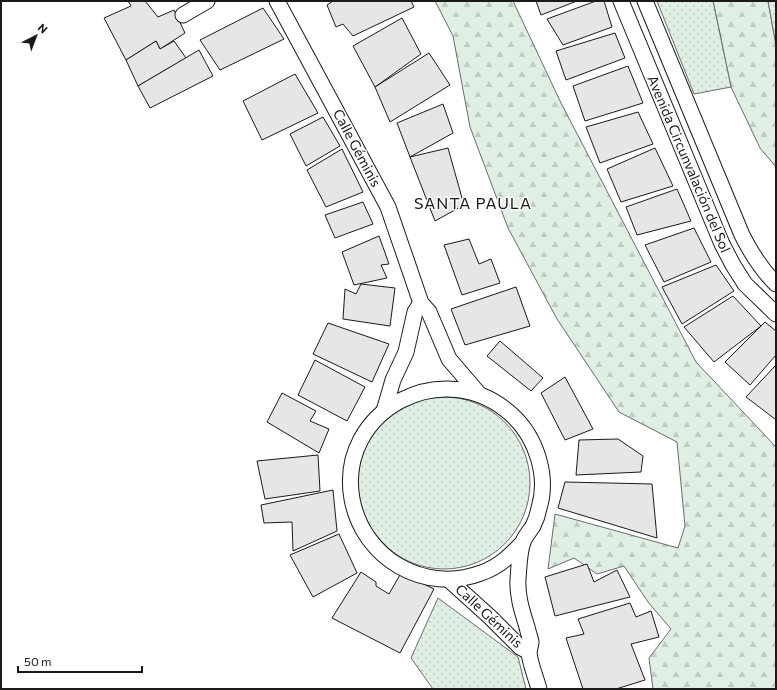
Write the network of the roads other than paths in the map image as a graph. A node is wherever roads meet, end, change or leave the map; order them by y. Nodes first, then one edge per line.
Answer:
1 (207, 1) edge
2 (277, 1) edge
3 (621, 1) edge
4 (645, 1) edge
5 (183, 15) dead end
6 (776, 284) edge
7 (421, 303) junction
8 (776, 314) edge
9 (479, 394) junction
10 (384, 411) junction
11 (523, 542) junction
12 (449, 580) junction
13 (529, 652) junction
14 (539, 689) edge

1 - 5 street
2 - 7 street, Calle Géminis
3 - 8 street, Avenida Circunvalación del Sol
4 - 6 street, Avenida Circunvalación del Sol
7 - 9 street, Calle Géminis
7 - 10 street, Calle Géminis
9 - 10 street, Calle Géminis
9 - 11 street, Calle Géminis
10 - 12 street, Calle Géminis
11 - 12 street, Calle Géminis
11 - 13 street, Calle Géminis
12 - 13 street, Calle Géminis
13 - 14 street, Calle Géminis

